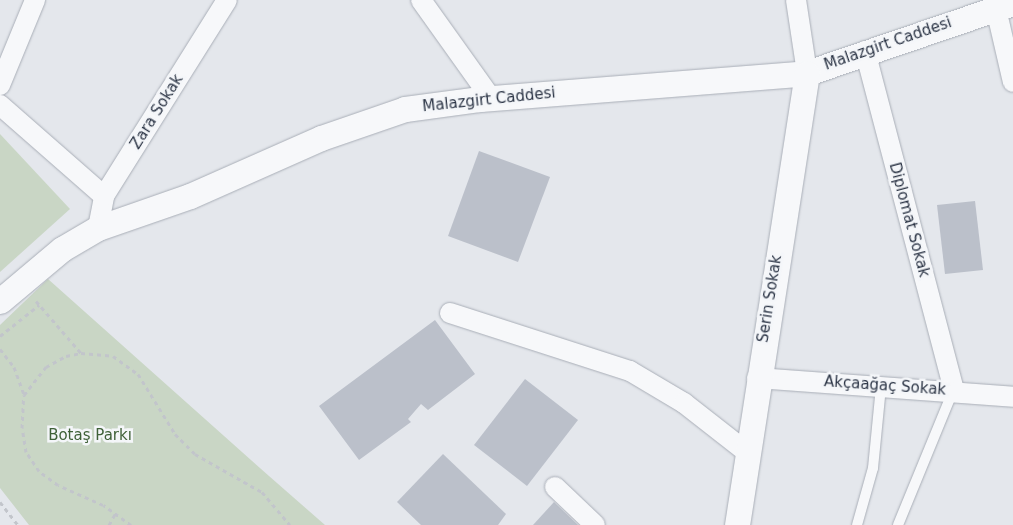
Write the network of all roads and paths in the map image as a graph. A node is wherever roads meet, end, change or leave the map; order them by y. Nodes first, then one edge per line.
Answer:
1 (35, 0) edge
2 (227, 0) edge
3 (421, 0) edge
4 (796, 0) edge
5 (1000, 4) edge
6 (864, 51) junction
7 (807, 73) junction
8 (1013, 82) edge
9 (0, 85) edge
10 (491, 98) junction
11 (0, 105) edge
12 (104, 196) junction
13 (98, 228) junction
14 (8, 296) edge
15 (39, 305) junction
16 (450, 313) dead end
17 (0, 336) edge
18 (0, 349) edge
19 (81, 353) junction
20 (758, 378) junction
21 (881, 386) junction
22 (954, 390) junction
23 (24, 395) junction
24 (1013, 396) edge
25 (748, 453) junction
26 (555, 487) dead end
27 (0, 502) edge
28 (115, 514) junction
29 (18, 525) edge
30 (109, 525) edge
31 (131, 525) edge
32 (290, 525) edge
33 (595, 525) edge
34 (736, 525) edge
35 (857, 525) edge
36 (898, 525) edge

1 - 9 street
2 - 12 street, Zara Sokak
3 - 10 street
4 - 7 street
5 - 6 street, Malazgirt Caddesi
5 - 8 street
6 - 7 street, Malazgirt Caddesi
6 - 22 street, Diplomat Sokak
7 - 10 street, Malazgirt Caddesi
7 - 20 street, Serin Sokak
10 - 13 street, Malazgirt Caddesi
11 - 12 street
12 - 13 street, Zara Sokak
13 - 14 street, Malazgirt Caddesi
14 - 15 path
15 - 17 path
15 - 19 path
16 - 25 street
18 - 23 path
19 - 23 path
19 - 32 path
20 - 21 street, Akçaağaç Sokak
20 - 25 street, Serin Sokak
21 - 22 street, Akçaağaç Sokak
21 - 35 lane
22 - 24 street, Akçaağaç Sokak
22 - 36 lane
23 - 28 path
25 - 34 street, Serin Sokak
26 - 33 street
27 - 29 path
28 - 30 path
28 - 31 path

